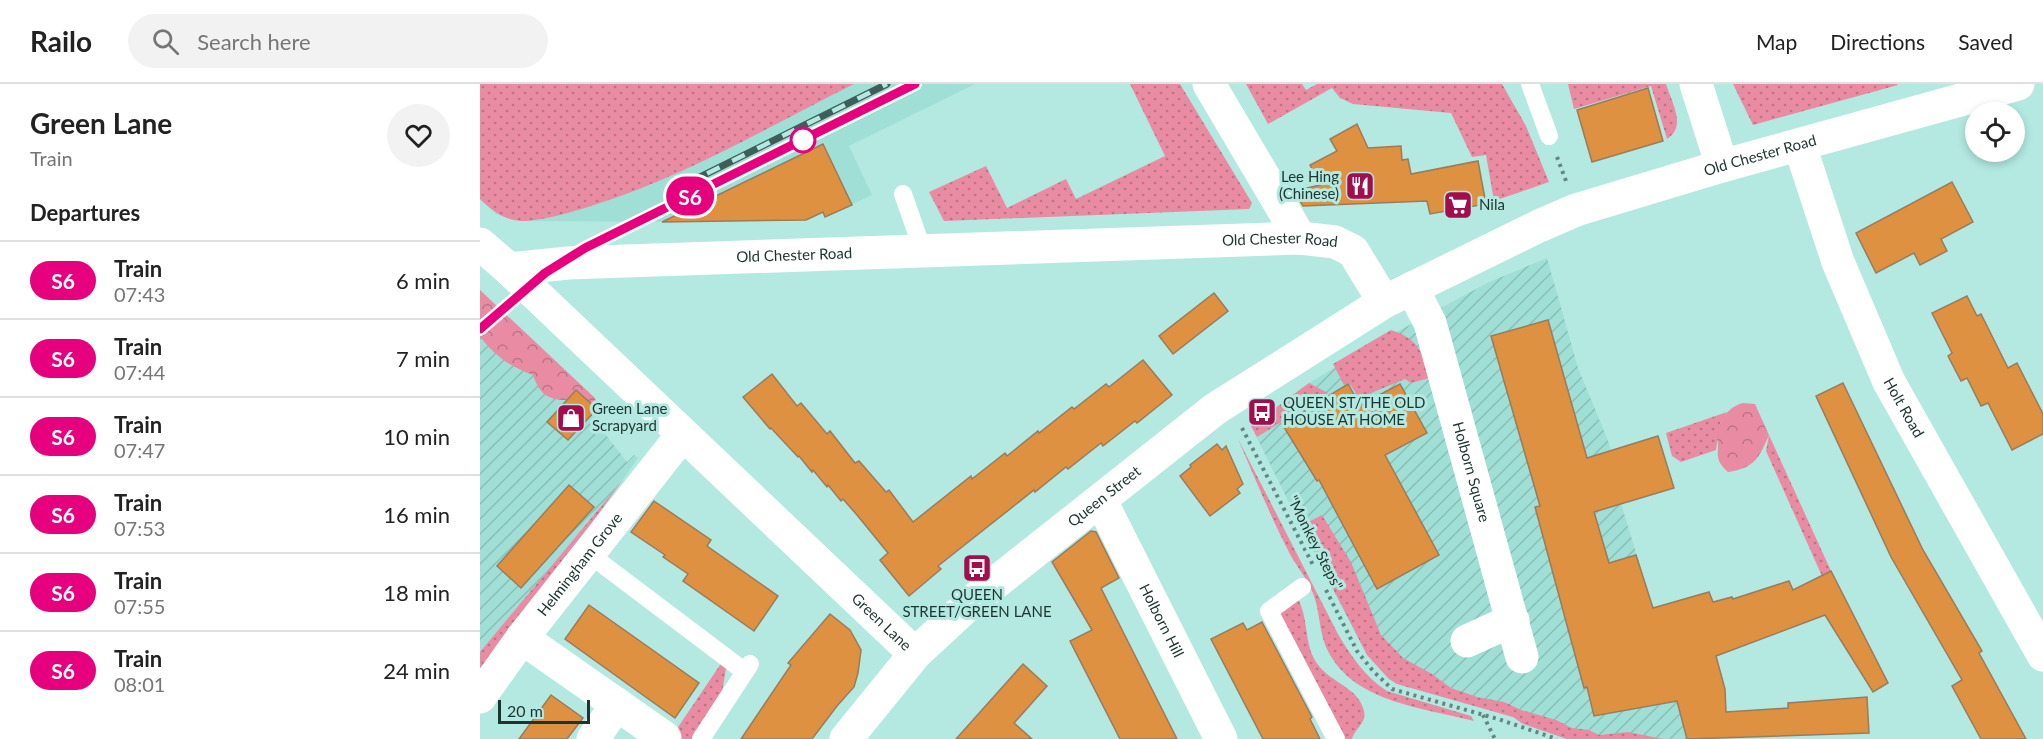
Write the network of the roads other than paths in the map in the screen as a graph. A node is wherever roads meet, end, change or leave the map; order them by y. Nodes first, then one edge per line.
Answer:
1 (1209, 84) edge
2 (1530, 84) edge
3 (1696, 84) edge
4 (2018, 84) edge
5 (1549, 136) road end
6 (1800, 146) junction
7 (1722, 166) junction
8 (903, 194) dead end
9 (1300, 238) junction
10 (480, 244) edge
11 (923, 251) junction
12 (510, 269) junction
13 (1398, 295) junction
14 (683, 434) junction
15 (1101, 501) junction
16 (589, 554) junction
17 (1302, 587) dead end
18 (1513, 620) junction
19 (522, 638) junction
20 (1467, 641) dead end
21 (915, 654) junction
22 (2043, 655) edge
23 (1522, 657) dead end
24 (480, 697) edge
25 (617, 704) junction
26 (851, 735) edge
27 (665, 738) edge
28 (592, 739) edge
29 (701, 739) edge
30 (1221, 739) edge
31 (1336, 739) edge

1 - 9 street
2 - 5 lane
3 - 7 street
4 - 6 street, Old Chester Road
6 - 7 street, Old Chester Road
6 - 22 street, Holt Road
7 - 13 street, Old Chester Road
8 - 11 lane
9 - 11 street, Old Chester Road
9 - 13 street, Old Chester Road
10 - 12 street, Green Lane
11 - 12 street, Old Chester Road
12 - 14 street, Green Lane
13 - 15 street, Queen Street
13 - 18 street, Holborn Square
14 - 16 street, Helmingham Grove
14 - 21 street, Green Lane
15 - 21 street, Queen Street
15 - 30 street, Holborn Hill
16 - 19 street, Helmingham Grove
16 - 29 lane
17 - 31 lane
18 - 20 street
18 - 23 street, Holborn Square
19 - 24 street, Helmingham Grove
19 - 25 street
21 - 26 street, Queen Street
25 - 27 street
25 - 28 street

